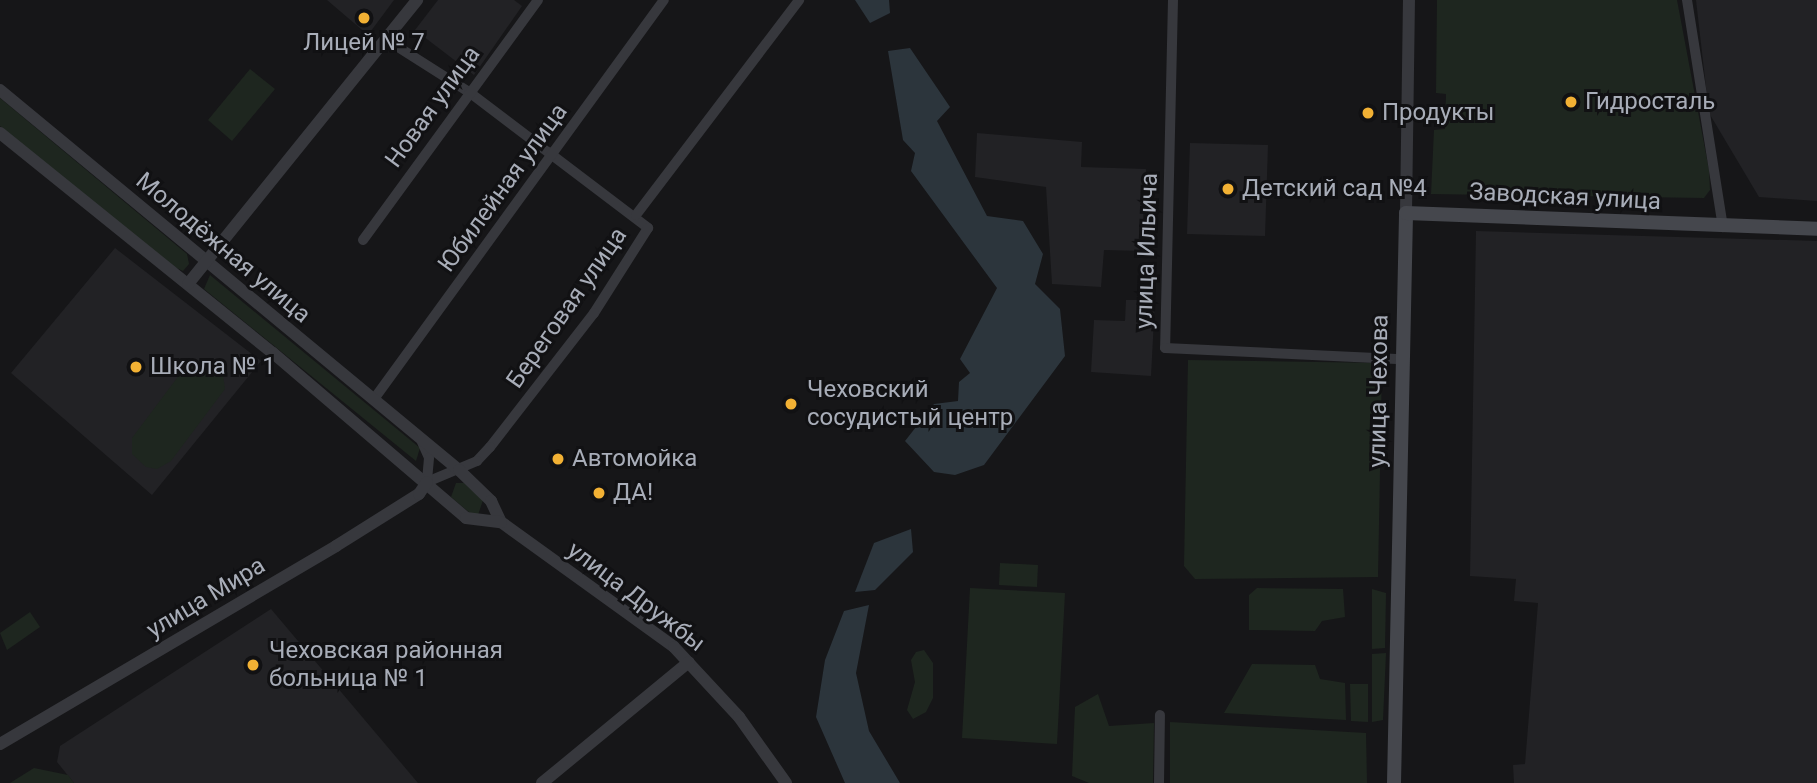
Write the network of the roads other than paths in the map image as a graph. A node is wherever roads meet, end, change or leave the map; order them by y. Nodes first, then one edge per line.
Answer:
1 (417, 0) edge
2 (538, 0) edge
3 (664, 0) edge
4 (799, 0) edge
5 (1173, 0) edge
6 (1409, 0) edge
7 (1688, 0) edge
8 (387, 40) junction
9 (0, 90) edge
10 (469, 92) junction
11 (0, 132) edge
12 (554, 155) junction
13 (1406, 213) junction
14 (636, 215) junction
15 (1723, 227) junction
16 (1817, 229) edge
17 (363, 240) dead end
18 (206, 262) junction
19 (188, 284) junction
20 (1402, 359) junction
21 (374, 399) junction
22 (422, 442) junction
23 (405, 464) junction
24 (459, 470) junction
25 (426, 482) junction
26 (500, 522) junction
27 (689, 662) junction
28 (1160, 715) dead end
29 (0, 744) edge
30 (542, 783) edge
31 (786, 783) edge
32 (1159, 783) edge
33 (1394, 783) edge

1 - 8 street
2 - 10 street, Новая улица
3 - 12 street, Юбилейная улица
4 - 14 street, Береговая улица
5 - 20 street, улица Ильича
6 - 13 street, улица Чехова
7 - 15 street
8 - 10 street
8 - 18 street
9 - 18 street, Молодёжная улица
10 - 12 street
10 - 17 street, Новая улица
11 - 19 street, Молодёжная улица
12 - 14 street
12 - 21 street, Юбилейная улица
13 - 15 main road, Заводская улица
13 - 20 main road, улица Чехова
14 - 24 street, Береговая улица
15 - 16 main road, Заводская улица
18 - 19 street
18 - 21 street, Молодёжная улица
19 - 23 street, Молодёжная улица
20 - 33 main road, улица Чехова
21 - 22 street, Молодёжная улица
22 - 23 street
22 - 24 street, Молодёжная улица
22 - 25 street
23 - 25 street, Молодёжная улица
24 - 25 street, Береговая улица
24 - 26 street, улица Дружбы
25 - 26 street, улица Дружбы
25 - 29 street, улица Мира
26 - 27 street, улица Дружбы
27 - 30 street
27 - 31 street, улица Дружбы
28 - 32 street

